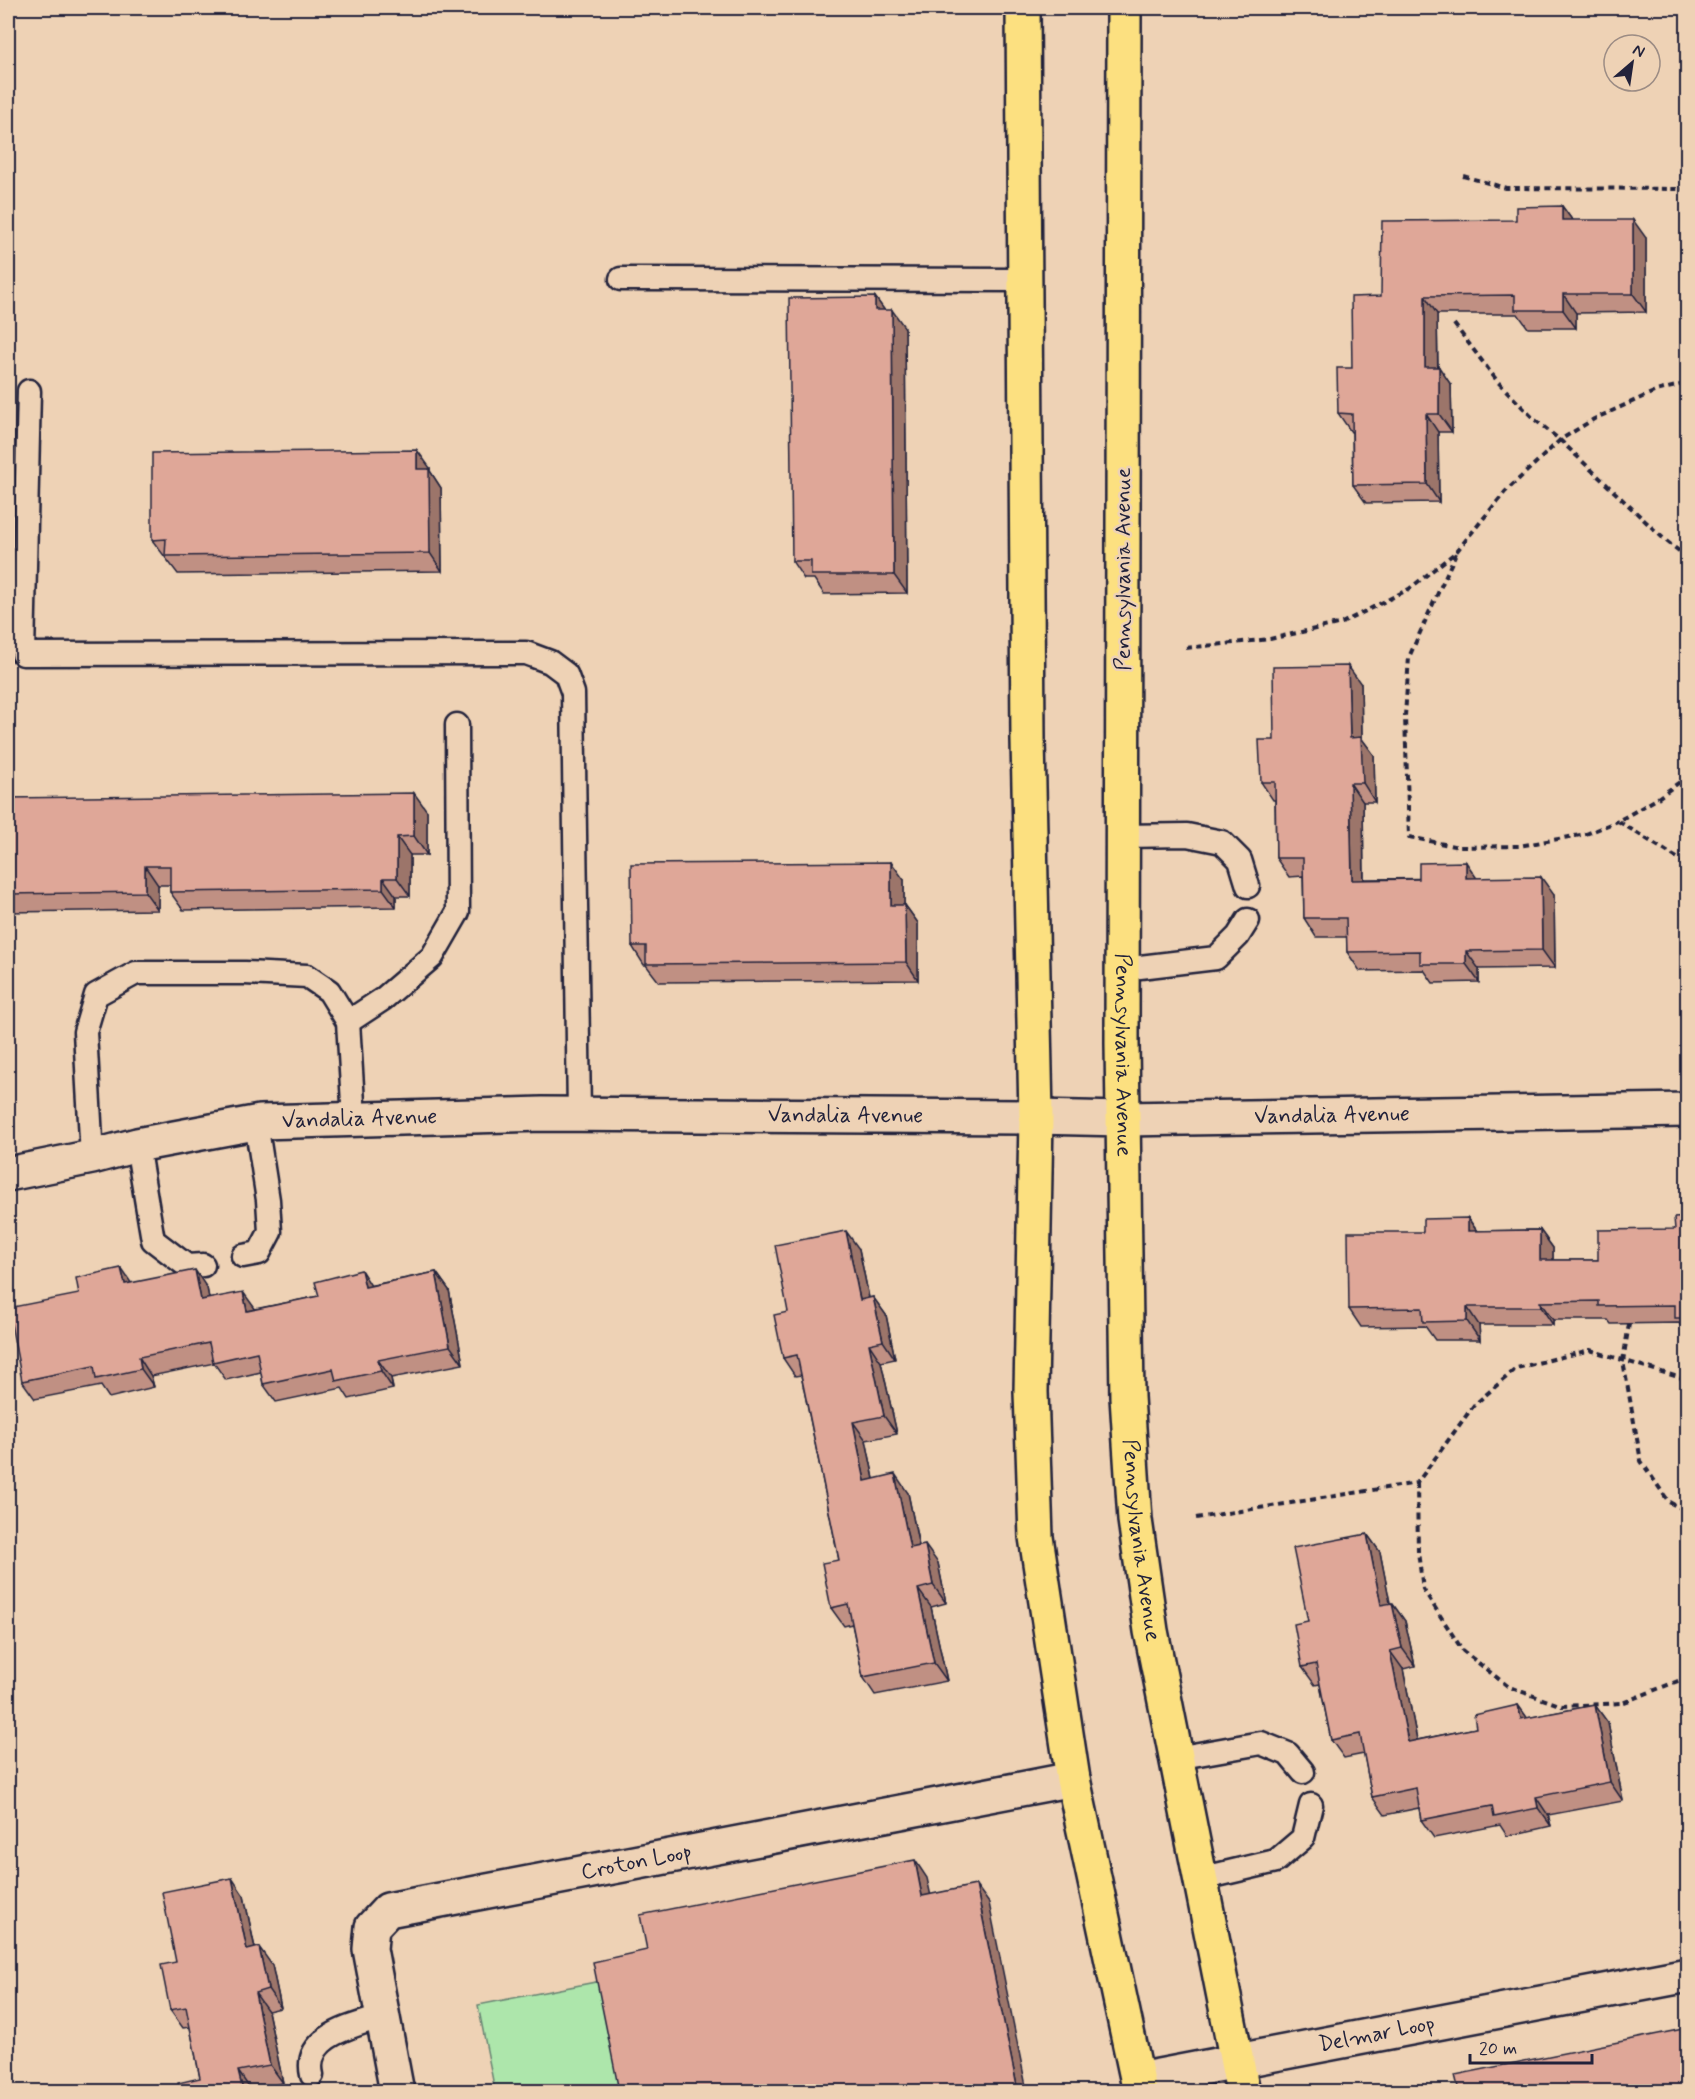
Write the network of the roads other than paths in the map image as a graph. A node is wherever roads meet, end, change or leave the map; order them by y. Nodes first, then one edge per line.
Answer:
1 (1023, 8) edge
2 (1124, 8) edge
3 (621, 279) dead end
4 (1024, 280) junction
5 (29, 391) dead end
6 (457, 725) dead end
7 (1123, 836) junction
8 (1248, 886) dead end
9 (1248, 920) dead end
10 (1123, 969) junction
11 (348, 1022) junction
12 (1688, 1110) edge
13 (579, 1114) junction
14 (1036, 1117) junction
15 (354, 1119) junction
16 (1123, 1119) junction
17 (256, 1123) junction
18 (137, 1145) junction
19 (92, 1157) junction
20 (8, 1174) edge
21 (243, 1256) dead end
22 (203, 1265) dead end
23 (1176, 1758) junction
24 (1303, 1772) dead end
25 (1073, 1779) junction
26 (1311, 1805) dead end
27 (1200, 1879) junction
28 (1688, 1975) edge
29 (383, 2016) junction
30 (312, 2075) dead end
31 (1240, 2077) edge
32 (1139, 2086) edge
33 (397, 2091) edge

1 - 4 main road
2 - 7 main road, Pennsylvania Avenue
3 - 4 lane
4 - 14 main road
5 - 13 lane
6 - 11 lane
7 - 8 lane
7 - 10 main road, Pennsylvania Avenue
9 - 10 lane
10 - 16 main road, Pennsylvania Avenue
11 - 15 lane
11 - 19 lane
12 - 16 street, Vandalia Avenue
13 - 14 street, Vandalia Avenue
13 - 15 street, Vandalia Avenue
14 - 16 street, Vandalia Avenue
14 - 25 main road
15 - 17 street, Vandalia Avenue
16 - 23 main road, Pennsylvania Avenue
17 - 18 street, Vandalia Avenue
17 - 21 lane
18 - 19 street, Vandalia Avenue
18 - 22 lane
19 - 20 street, Vandalia Avenue
23 - 24 lane
23 - 27 main road, Pennsylvania Avenue
25 - 29 street, Croton Loop
25 - 32 main road
26 - 27 lane
27 - 31 main road, Pennsylvania Avenue
28 - 31 street, Delmar Loop
29 - 30 lane
29 - 33 street, Croton Loop
31 - 32 street, Delmar Loop

